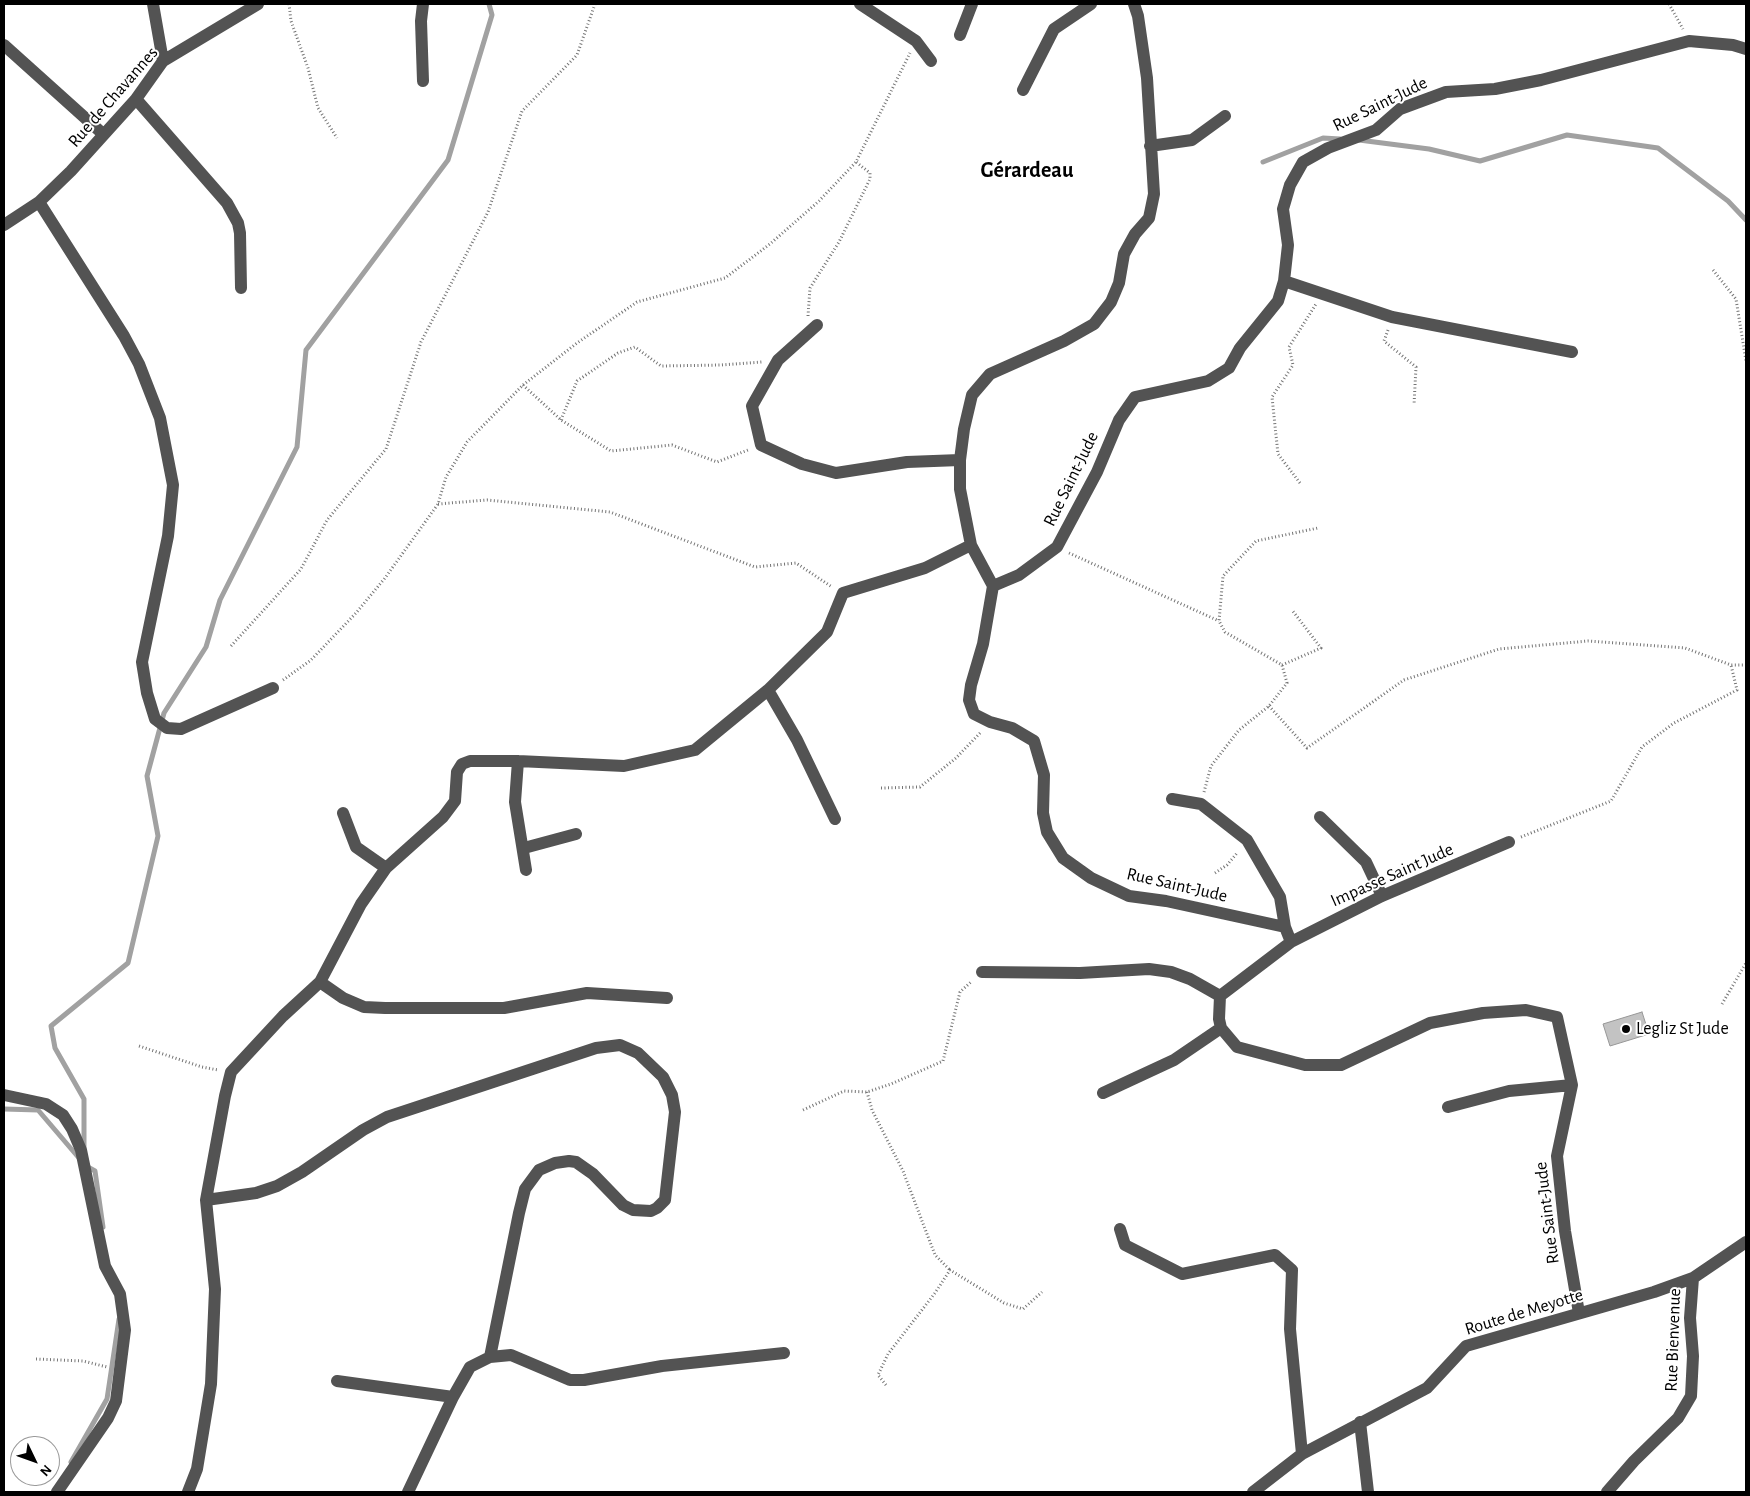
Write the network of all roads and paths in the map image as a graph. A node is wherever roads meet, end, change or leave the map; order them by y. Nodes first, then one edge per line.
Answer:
1 (153, 4) edge
2 (258, 4) edge
3 (288, 4) edge
4 (423, 4) edge
5 (595, 4) edge
6 (860, 4) edge
7 (972, 4) edge
8 (1090, 4) edge
9 (1134, 4) edge
10 (1669, 4) edge
11 (960, 35) dead end
12 (916, 41) junction
13 (1689, 41) junction
14 (4, 45) edge
15 (1746, 49) edge
16 (163, 61) junction
17 (931, 61) dead end
18 (423, 81) dead end
19 (1023, 90) dead end
20 (136, 99) junction
21 (1225, 116) dead end
22 (103, 134) junction
23 (337, 138) dead end
24 (1150, 146) junction
25 (856, 162) junction
26 (39, 202) junction
27 (4, 225) edge
28 (1713, 270) dead end
29 (1284, 281) junction
30 (241, 288) dead end
31 (1322, 295) junction
32 (1392, 317) junction
33 (817, 325) dead end
34 (806, 335) junction
35 (1572, 352) dead end
36 (778, 360) junction
37 (1746, 361) edge
38 (522, 385) junction
39 (1414, 405) dead end
40 (561, 420) junction
41 (761, 445) junction
42 (960, 460) junction
43 (1300, 483) dead end
44 (438, 504) junction
45 (1318, 528) dead end
46 (971, 545) junction
47 (1056, 547) junction
48 (993, 586) junction
49 (843, 593) junction
50 (1292, 610) dead end
51 (1219, 621) junction
52 (231, 646) dead end
53 (1282, 665) junction
54 (1731, 665) junction
55 (1746, 665) edge
56 (273, 688) joint
57 (768, 690) junction
58 (1269, 706) junction
59 (990, 722) junction
60 (518, 761) junction
61 (881, 788) dead end
62 (1172, 799) dead end
63 (1201, 804) junction
64 (342, 813) dead end
65 (1320, 816) dead end
66 (835, 819) dead end
67 (576, 834) dead end
68 (1247, 840) junction
69 (1509, 842) joint
70 (524, 848) junction
71 (386, 868) junction
72 (526, 870) dead end
73 (1215, 873) dead end
74 (1382, 896) junction
75 (1285, 927) junction
76 (1291, 942) junction
77 (1746, 963) edge
78 (982, 972) joint
79 (320, 982) junction
80 (1220, 996) junction
81 (667, 998) dead end
82 (1722, 1004) dead end
83 (1221, 1028) junction
84 (139, 1046) dead end
85 (231, 1072) junction
86 (1572, 1085) junction
87 (867, 1092) junction
88 (1104, 1093) dead end
89 (4, 1095) edge
90 (1448, 1107) dead end
91 (803, 1110) dead end
92 (206, 1200) junction
93 (1120, 1229) dead end
94 (1746, 1242) edge
95 (950, 1270) junction
96 (1693, 1278) junction
97 (1042, 1292) dead end
98 (1579, 1313) junction
99 (784, 1354) dead end
100 (490, 1357) junction
101 (36, 1358) dead end
102 (122, 1372) junction
103 (338, 1381) dead end
104 (886, 1385) dead end
105 (453, 1397) junction
106 (1360, 1422) junction
107 (1302, 1454) junction
108 (57, 1492) edge
109 (188, 1492) edge
110 (408, 1492) edge
111 (1253, 1492) edge
112 (1368, 1492) edge
113 (1607, 1492) edge

1 - 16 street
2 - 16 street, Rue de Chavannes
3 - 23 path
4 - 18 street
5 - 52 path
6 - 12 street
7 - 11 street
8 - 19 street
9 - 24 street
10 - 13 path
12 - 17 street
12 - 25 path
13 - 15 street, Rue Saint-Jude
13 - 29 street, Rue Saint-Jude
14 - 22 street
16 - 20 street, Rue de Chavannes
20 - 22 street, Rue de Chavannes
20 - 30 street
21 - 24 street
22 - 26 street, Rue de Chavannes
24 - 42 street
25 - 34 path
25 - 38 path
26 - 27 street, Rue de Chavannes
26 - 56 street
28 - 37 path
29 - 31 street
29 - 47 street, Rue Saint-Jude
31 - 32 street
31 - 43 path
32 - 35 street
32 - 39 path
33 - 34 street
34 - 36 street
36 - 40 path
36 - 41 street
38 - 40 path
38 - 44 path
40 - 41 path
41 - 42 street
42 - 46 street
44 - 49 path
44 - 56 path
45 - 51 path
46 - 48 street
46 - 49 street
47 - 48 street, Rue Saint-Jude
47 - 51 path
48 - 59 street, Rue Saint-Jude
49 - 57 street
50 - 53 path
51 - 53 path
53 - 58 path
54 - 55 path
54 - 58 path
54 - 69 path
57 - 60 street
57 - 66 street
58 - 63 path
59 - 61 path
59 - 75 street, Rue Saint-Jude
60 - 70 street
60 - 71 street
62 - 63 street
63 - 68 street
64 - 71 street
65 - 74 street
67 - 70 street
68 - 73 path
68 - 75 street
69 - 74 street, Impasse Saint Jude
70 - 72 street
71 - 79 street
74 - 76 street, Impasse Saint Jude
75 - 76 street
76 - 80 street
77 - 82 path
78 - 80 street
78 - 87 path
79 - 81 street
79 - 85 street
80 - 83 street
83 - 86 street, Rue Saint-Jude
83 - 88 street
84 - 85 path
85 - 92 street
86 - 90 street
86 - 98 street, Rue Saint-Jude
87 - 91 path
87 - 95 path
89 - 102 street
92 - 100 street
92 - 109 street
93 - 107 street
94 - 96 street, Route de Meyotte
95 - 97 path
95 - 104 path
96 - 98 street, Route de Meyotte
96 - 113 street, Rue Bienvenue
98 - 106 street, Route de Meyotte
99 - 100 street
100 - 105 street
101 - 102 path
102 - 108 street
103 - 105 street
105 - 110 street
106 - 107 street, Route de Meyotte
106 - 112 street
107 - 111 street, Route de Meyotte

